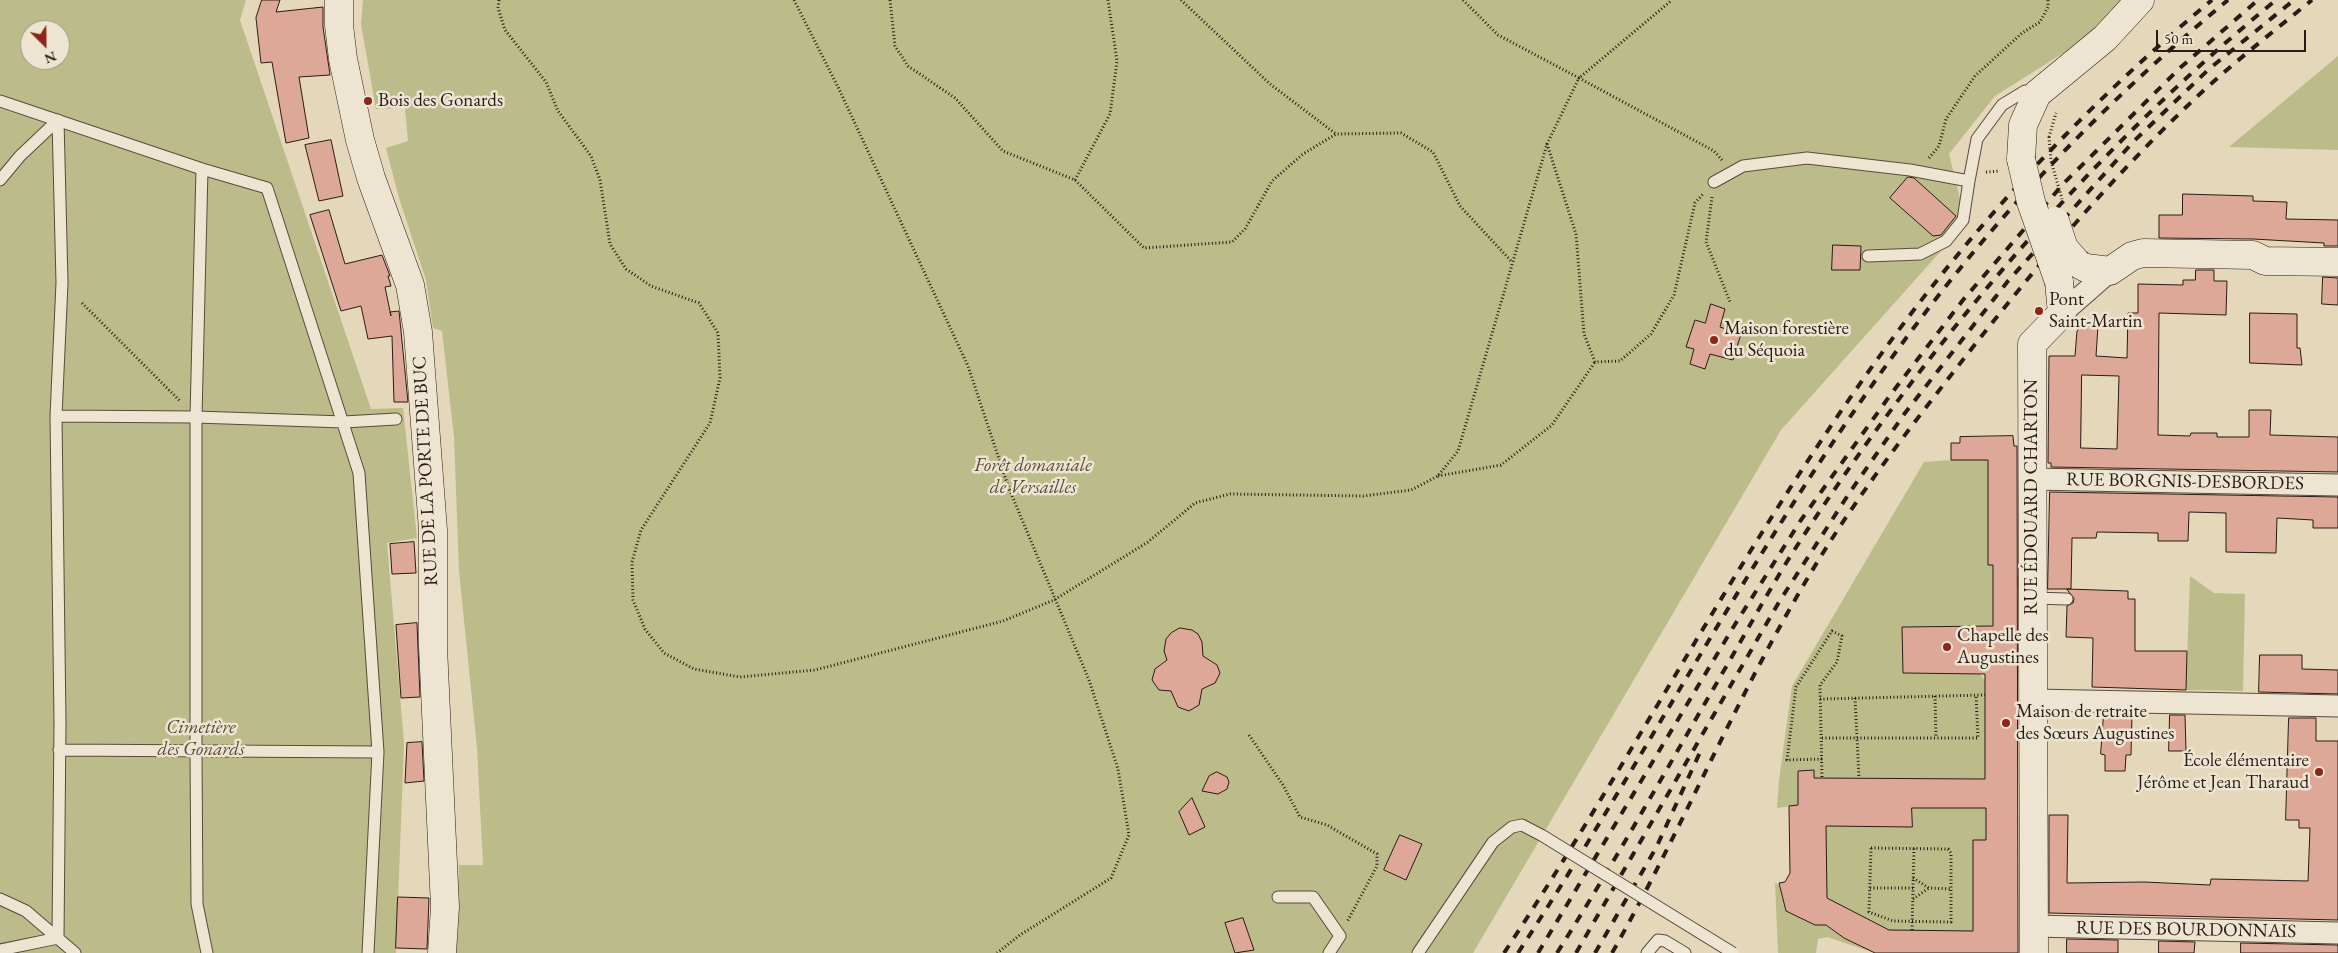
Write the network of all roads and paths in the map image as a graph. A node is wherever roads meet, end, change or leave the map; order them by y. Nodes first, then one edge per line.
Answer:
1 (339, 0) edge
2 (500, 0) edge
3 (794, 0) edge
4 (890, 0) edge
5 (1108, 0) edge
6 (1181, 0) edge
7 (1463, 0) edge
8 (1672, 0) edge
9 (2048, 0) edge
10 (2140, 0) edge
11 (1579, 78) junction
12 (2047, 91) junction
13 (0, 101) edge
14 (58, 120) junction
15 (1336, 134) junction
16 (1547, 144) junction
17 (1714, 152) dead end
18 (2027, 161) junction
19 (202, 169) junction
20 (1917, 171) junction
21 (1970, 176) junction
22 (0, 180) edge
23 (1074, 180) junction
24 (1714, 182) junction
25 (1868, 256) dead end
26 (1512, 262) junction
27 (2338, 262) edge
28 (2069, 290) junction
29 (1730, 302) dead end
30 (82, 303) dead end
31 (1595, 362) junction
32 (56, 416) junction
33 (196, 417) junction
34 (396, 419) dead end
35 (344, 422) junction
36 (1438, 476) junction
37 (2031, 479) junction
38 (2338, 485) edge
39 (2033, 598) junction
40 (2067, 598) dead end
41 (1054, 600) junction
42 (1976, 695) junction
43 (1985, 695) dead end
44 (1935, 696) junction
45 (1855, 698) junction
46 (1820, 699) junction
47 (2034, 700) junction
48 (2338, 706) edge
49 (1248, 735) dead end
50 (1822, 738) junction
51 (1857, 738) junction
52 (1936, 738) junction
53 (59, 750) junction
54 (196, 751) junction
55 (378, 752) junction
56 (1822, 759) junction
57 (1822, 778) dead end
58 (1859, 778) dead end
59 (1914, 848) junction
60 (1913, 878) junction
61 (1870, 888) junction
62 (1913, 888) junction
63 (1929, 888) junction
64 (1951, 888) junction
65 (1278, 897) dead end
66 (0, 899) edge
67 (1913, 899) junction
68 (1912, 923) junction
69 (2034, 926) junction
70 (1912, 930) dead end
71 (2338, 933) edge
72 (1340, 936) junction
73 (58, 938) junction
74 (0, 950) edge
75 (75, 953) edge
76 (206, 953) edge
77 (368, 953) edge
78 (442, 953) edge
79 (997, 953) edge
80 (1329, 953) edge
81 (1418, 953) edge
82 (1647, 953) edge
83 (1685, 953) edge
84 (1733, 953) edge
85 (2034, 953) edge

1 - 78 street, RUE DE LA PORTE DE BUC
2 - 41 path
3 - 41 path
4 - 23 path
5 - 23 path
6 - 15 path
7 - 11 path
8 - 11 path
9 - 20 path
10 - 12 street
11 - 16 path
11 - 17 path
12 - 18 street
12 - 21 lane
13 - 14 lane
14 - 19 lane
14 - 22 lane
14 - 32 lane
15 - 23 path
15 - 26 path
16 - 26 path
16 - 31 path
18 - 21 path
18 - 28 street, bridge
19 - 33 lane
19 - 35 lane
20 - 21 lane
20 - 24 lane
21 - 25 lane
24 - 29 path
24 - 31 path
26 - 36 path
27 - 28 street
28 - 37 street, RUE ÉDOUARD CHARTON
30 - 33 path
31 - 36 path
32 - 33 lane
32 - 53 lane
33 - 35 lane
33 - 54 lane
34 - 35 lane
35 - 55 lane
36 - 41 path
37 - 38 street, RUE BORGNIS-DESBORDES
37 - 39 street, RUE ÉDOUARD CHARTON
39 - 40 lane
39 - 47 street, RUE ÉDOUARD CHARTON
41 - 79 path
42 - 43 path
42 - 44 path
42 - 52 path
44 - 45 path
44 - 52 path
45 - 46 path
45 - 51 path
46 - 50 path
46 - 56 path
47 - 48 street
47 - 69 street, RUE ÉDOUARD CHARTON
49 - 72 path
50 - 51 path
50 - 56 path
51 - 52 path
51 - 58 path
53 - 54 lane
53 - 73 lane
54 - 55 lane
54 - 76 lane
55 - 77 lane
56 - 57 path
59 - 60 path
59 - 61 path
59 - 64 path
60 - 62 path
60 - 63 path
61 - 62 path
61 - 68 path
62 - 67 path
63 - 64 path
63 - 67 path
64 - 68 path
65 - 72 lane
66 - 73 lane
67 - 68 path
68 - 70 path
69 - 71 street, RUE DES BOURDONNAIS
69 - 85 street, RUE ÉDOUARD CHARTON
72 - 80 lane
73 - 74 lane
73 - 75 lane
81 - 84 lane, bridge
82 - 83 lane

